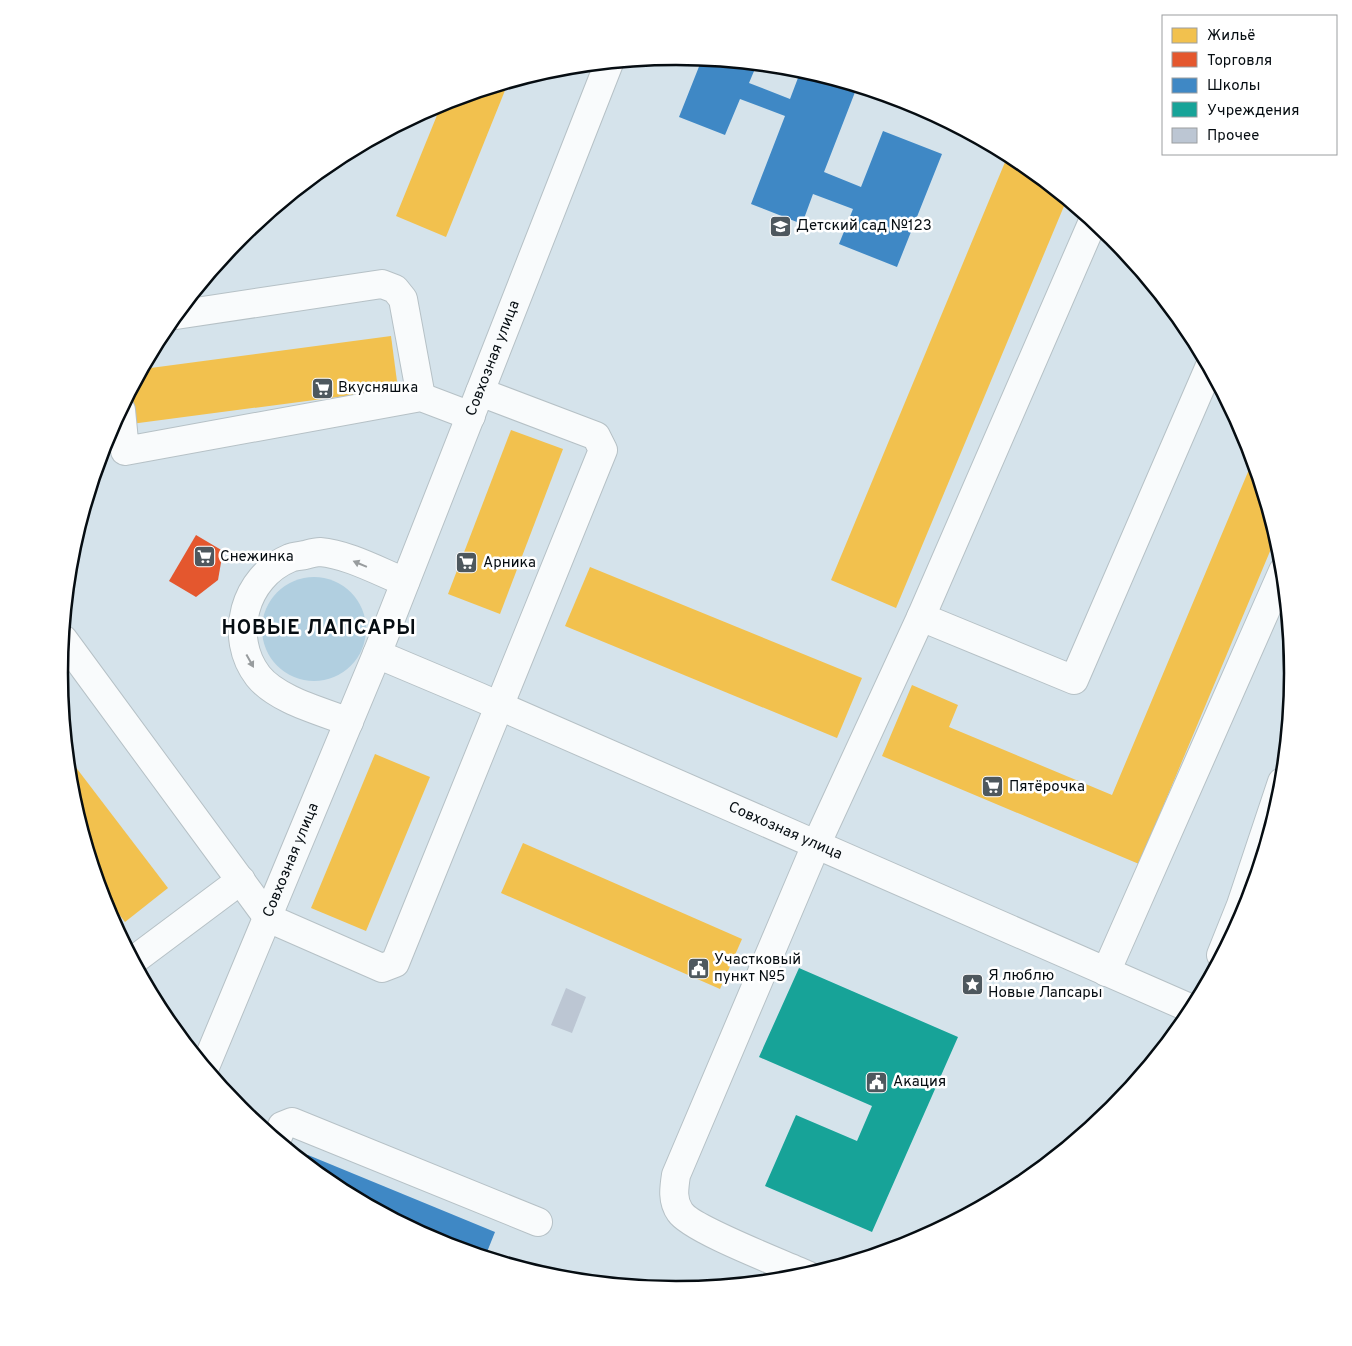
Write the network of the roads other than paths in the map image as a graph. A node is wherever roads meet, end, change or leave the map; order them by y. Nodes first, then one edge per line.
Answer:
1 (608, 69) edge
2 (1090, 228) edge
3 (186, 313) edge
4 (1206, 375) edge
5 (421, 397) junction
6 (476, 404) junction
7 (122, 423) edge
8 (406, 582) junction
9 (1277, 584) edge
10 (922, 617) junction
11 (69, 647) edge
12 (377, 654) junction
13 (499, 706) junction
14 (349, 722) junction
15 (816, 845) junction
16 (241, 880) junction
17 (268, 918) junction
18 (139, 957) edge
19 (1106, 972) junction
20 (1185, 1006) edge
21 (208, 1060) edge
22 (279, 1133) edge
23 (538, 1222) dead end
24 (794, 1269) edge

1 - 6 street, Совхозная улица
2 - 10 street
3 - 5 street
4 - 10 street
5 - 6 street
5 - 7 street
6 - 8 street, Совхозная улица
6 - 13 street
8 - 12 street, Совхозная улица
8 -> 14 street
9 - 19 street
10 - 15 street
11 - 16 street
12 - 13 street, Совхозная улица
12 - 14 street, Совхозная улица
13 - 15 street, Совхозная улица
13 - 17 street
14 - 17 street, Совхозная улица
15 - 19 street, Совхозная улица
15 - 24 street
16 - 17 street
16 - 18 street
17 - 21 street, Совхозная улица
19 - 20 street, Совхозная улица
22 - 23 street

